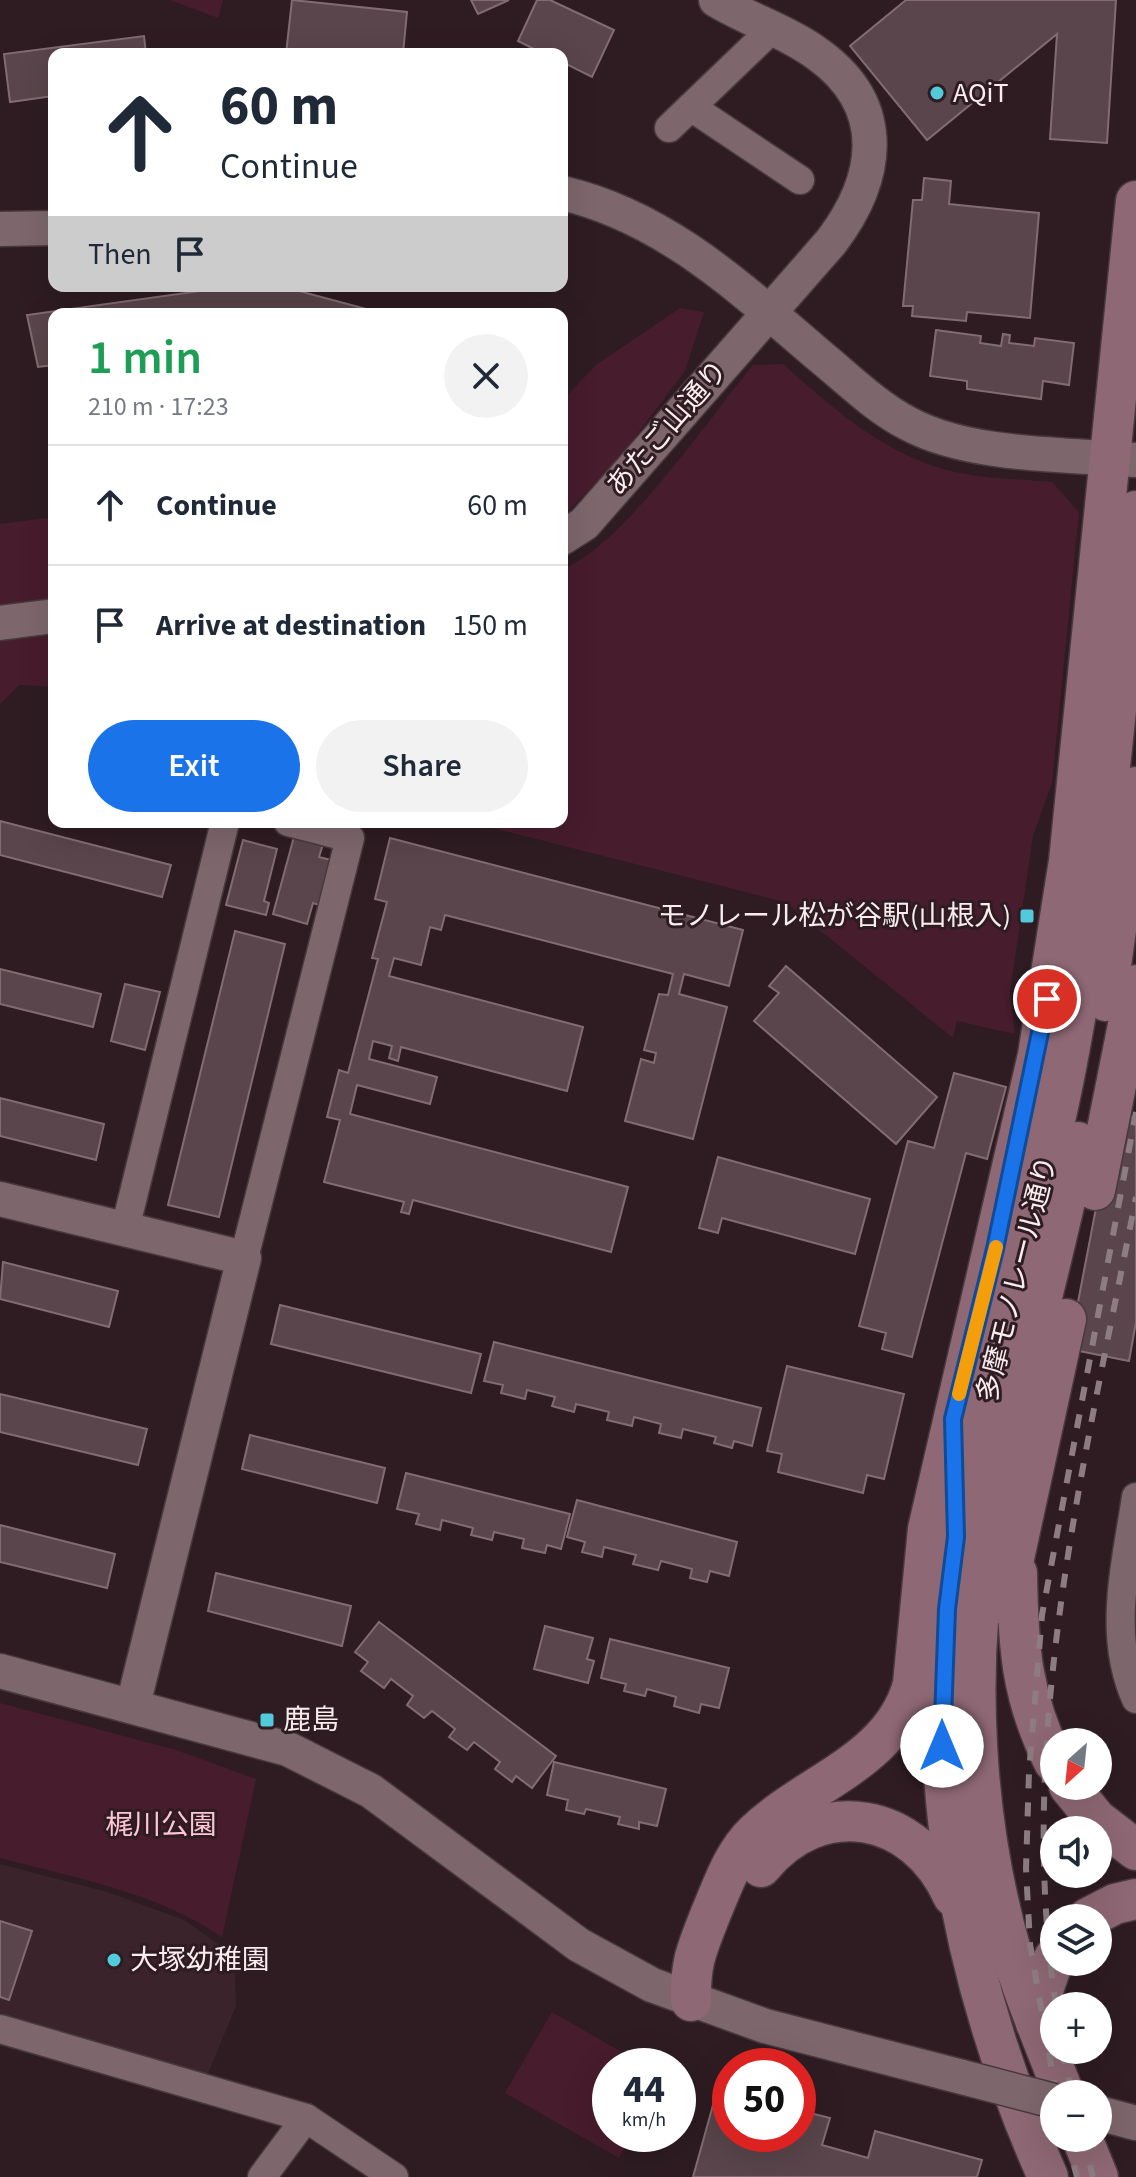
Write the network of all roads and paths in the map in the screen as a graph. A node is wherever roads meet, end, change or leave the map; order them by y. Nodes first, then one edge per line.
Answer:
1 (716, 0) edge
2 (772, 29) junction
3 (691, 107) junction
4 (669, 128) dead end
5 (800, 180) dead end
6 (568, 194) edge
7 (1136, 201) edge
8 (48, 228) edge
9 (0, 229) edge
10 (768, 313) junction
11 (1123, 459) edge
12 (1136, 511) edge
13 (568, 534) edge
14 (48, 617) edge
15 (0, 623) edge
16 (1136, 787) edge
17 (224, 828) edge
18 (311, 828) edge
19 (1136, 985) edge
20 (0, 1199) edge
21 (125, 1229) junction
22 (244, 1258) junction
23 (953, 1419) junction
24 (1135, 1508) edge
25 (956, 1537) junction
26 (1016, 1545) junction
27 (0, 1671) edge
28 (1135, 1693) edge
29 (133, 1705) junction
30 (1040, 1734) edge
31 (1080, 1800) edge
32 (985, 1819) junction
33 (1136, 1850) edge
34 (1136, 1899) edge
35 (1112, 1906) edge
36 (961, 1914) junction
37 (1048, 1976) edge
38 (691, 2001) junction
39 (1036, 2023) junction
40 (0, 2029) edge
41 (1058, 2080) edge
42 (1040, 2097) edge
43 (306, 2118) junction
44 (1102, 2152) edge
45 (262, 2177) edge
46 (394, 2177) edge
47 (1048, 2177) edge
48 (1098, 2177) edge

1 - 2 street, あたご山通り
2 - 3 street
2 - 10 street, あたご山通り
3 - 4 street
3 - 5 street
6 - 10 street
7 - 11 main road
8 - 9 street
10 - 11 street
10 - 13 street, あたご山通り
11 - 23 main road
12 - 25 main road, 多摩モノレール通り
14 - 15 street
16 - 32 main road, 多摩モノレール通り
17 - 21 street
18 - 22 street
19 - 26 main road
20 - 21 street
21 - 22 street
22 - 29 street
23 - 25 main road
23 - 38 main road
24 - 28 street
25 - 36 main road, 多摩モノレール通り
26 - 30 main road
26 - 32 main road
27 - 29 street
29 - 38 street
31 - 33 main road
32 - 39 main road, 多摩モノレール通り
34 - 35 main road
36 - 38 main road
36 - 47 main road, 多摩モノレール通り
37 - 39 main road
38 - 42 street, bridge
39 - 41 main road, 多摩モノレール通り
40 - 43 street
43 - 45 street
43 - 46 street
44 - 48 main road

